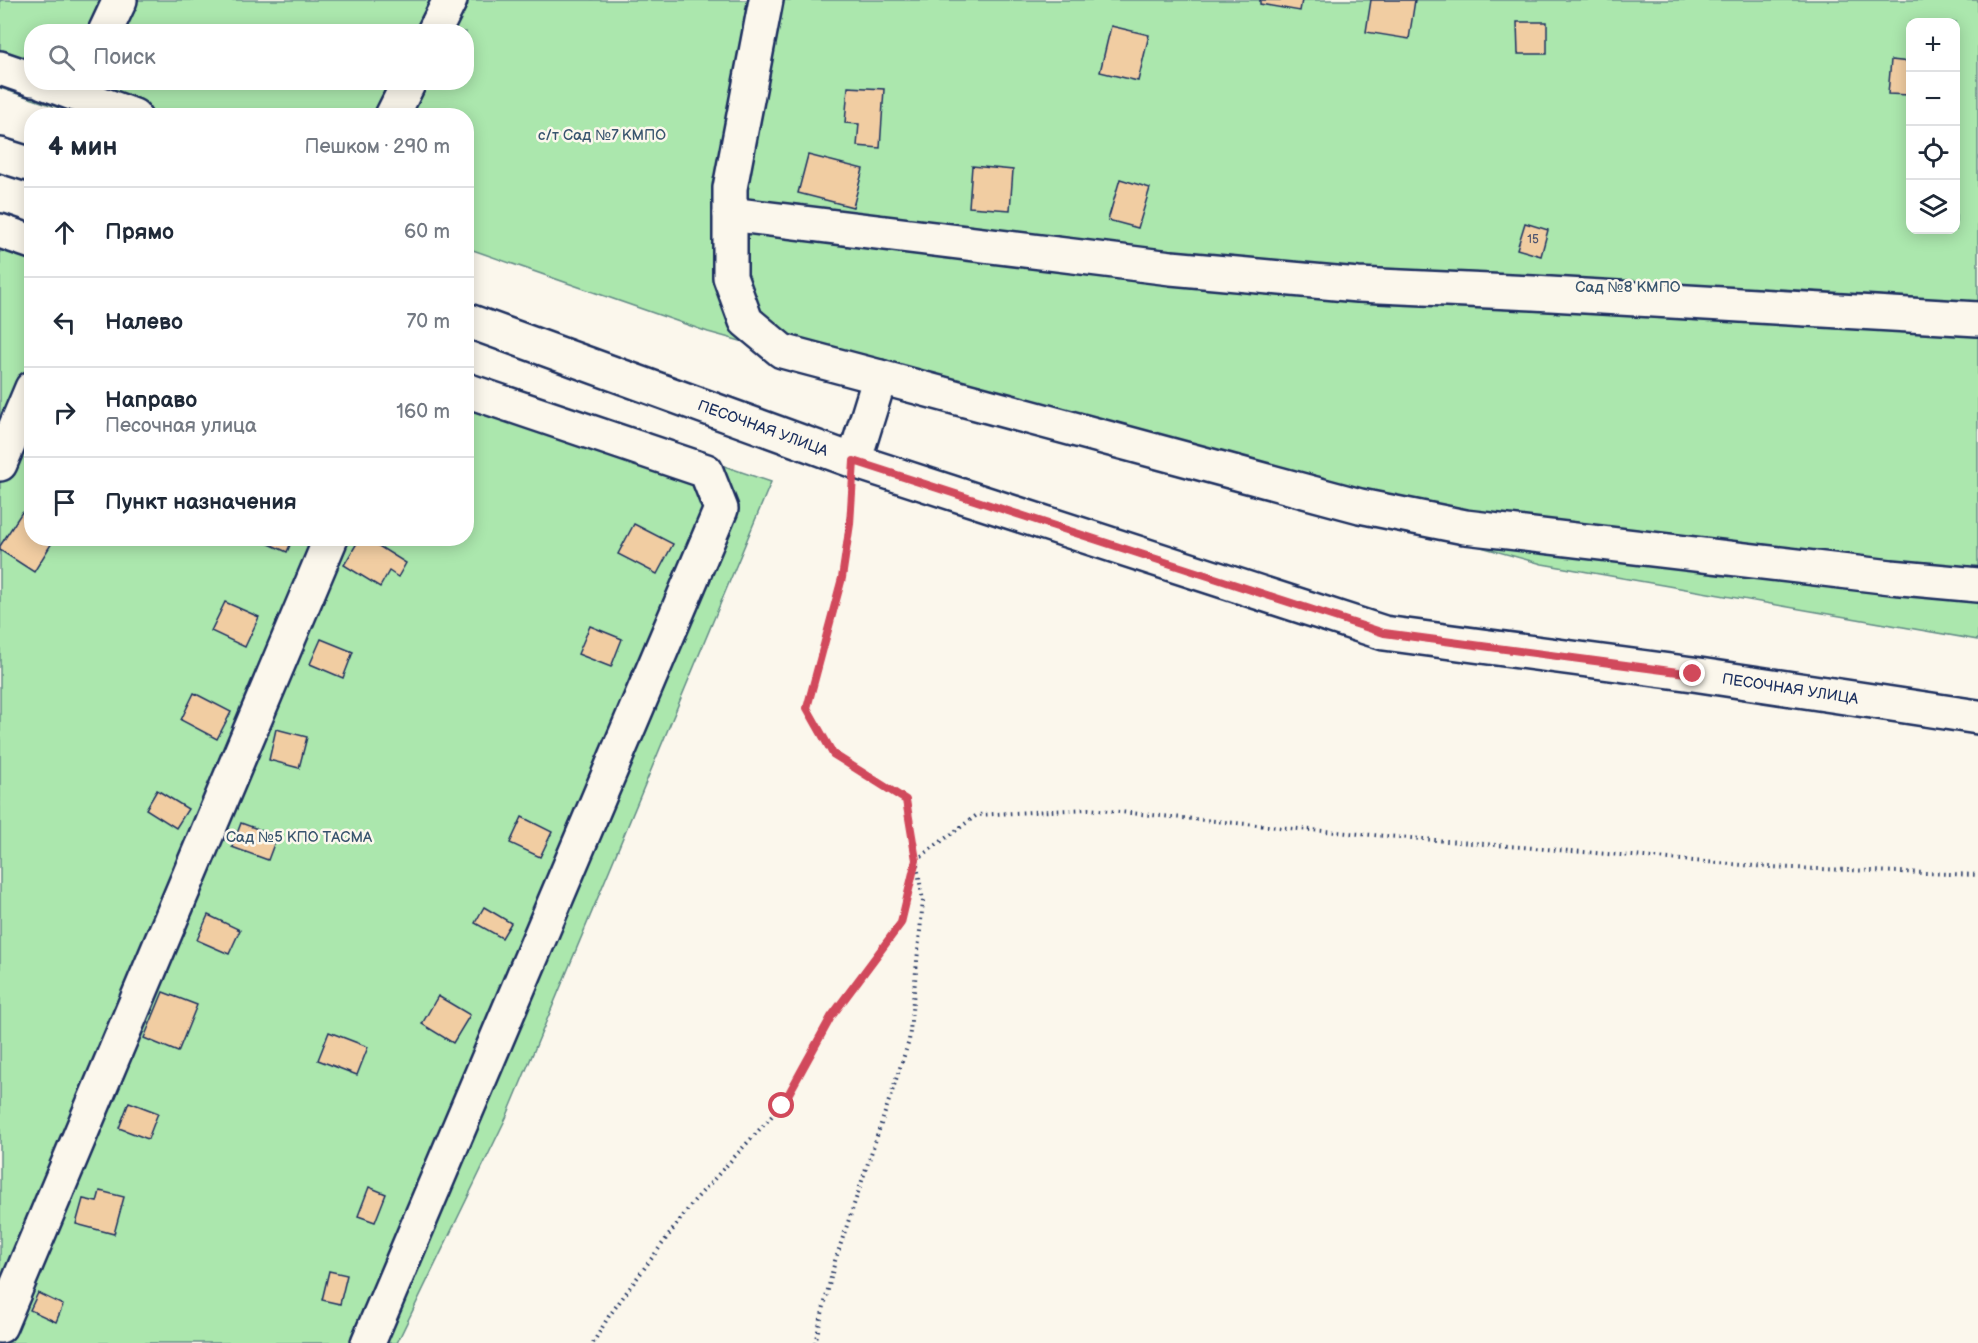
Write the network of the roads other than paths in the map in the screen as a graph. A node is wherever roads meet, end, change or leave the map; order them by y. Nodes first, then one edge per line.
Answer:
1 (120, 0) edge
2 (450, 0) edge
3 (766, 0) edge
4 (109, 24) edge
5 (438, 24) edge
6 (0, 68) edge
7 (24, 76) edge
8 (82, 90) edge
9 (405, 90) edge
10 (118, 108) edge
11 (396, 108) edge
12 (0, 154) edge
13 (24, 162) edge
14 (730, 214) junction
15 (0, 231) edge
16 (24, 239) edge
17 (1978, 319) edge
18 (474, 323) edge
19 (880, 376) junction
20 (474, 393) edge
21 (24, 407) edge
22 (854, 461) junction
23 (0, 464) edge
24 (328, 546) edge
25 (1978, 585) edge
26 (1978, 717) edge
27 (0, 1326) edge
28 (369, 1343) edge

1 - 4 main road
2 - 5 main road
3 - 14 main road
6 - 7 main road
8 - 10 main road
9 - 11 main road
12 - 13 main road
14 - 17 main road
14 - 19 main road
15 - 16 main road
18 - 22 main road, ПЕСОЧНАЯ УЛИЦА
19 - 22 main road
19 - 25 main road
20 - 28 main road
21 - 23 main road
22 - 26 main road, ПЕСОЧНАЯ УЛИЦА
24 - 27 main road

